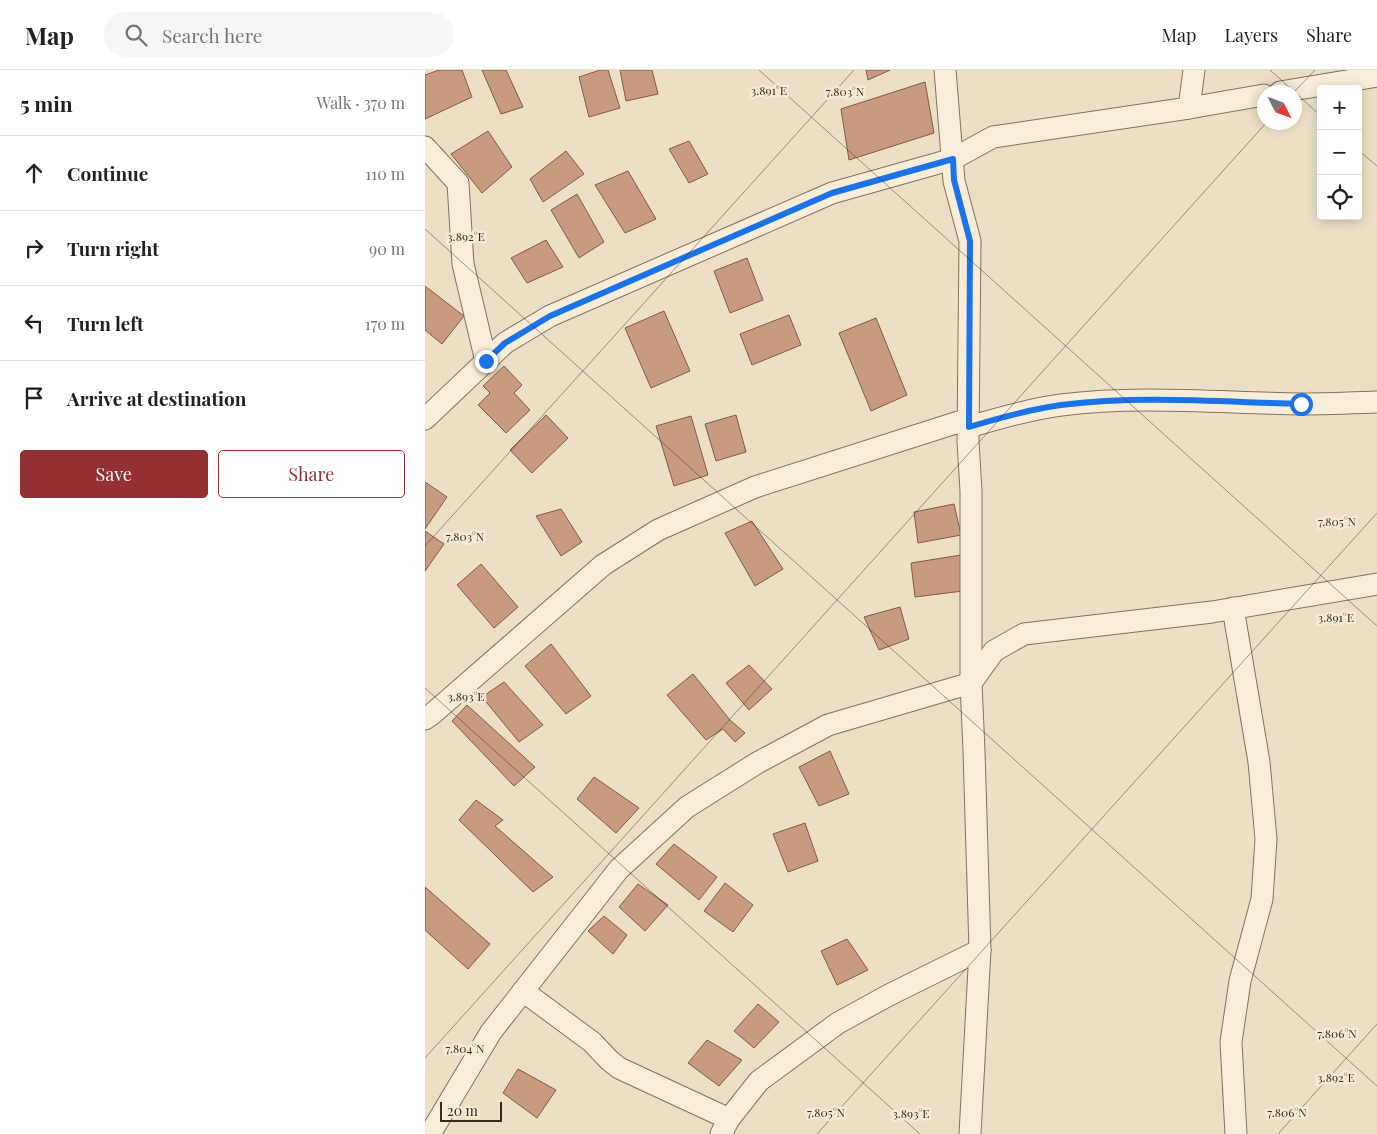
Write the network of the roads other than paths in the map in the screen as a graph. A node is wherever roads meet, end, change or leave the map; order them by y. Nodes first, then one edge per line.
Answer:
1 (945, 70) edge
2 (1194, 70) edge
3 (1377, 76) edge
4 (1302, 88) edge
5 (1257, 96) edge
6 (1189, 108) junction
7 (425, 147) edge
8 (953, 159) junction
9 (486, 361) junction
10 (1377, 402) edge
11 (425, 419) edge
12 (969, 423) junction
13 (1377, 584) edge
14 (1233, 608) junction
15 (971, 683) junction
16 (425, 719) edge
17 (980, 950) junction
18 (523, 991) junction
19 (725, 1126) edge
20 (430, 1134) edge
21 (970, 1134) edge
22 (1236, 1134) edge

1 - 8 street
2 - 6 street
3 - 4 street
5 - 6 street
6 - 8 street
7 - 9 street
8 - 9 street
8 - 12 street
9 - 11 street
10 - 12 street
12 - 15 street
12 - 16 street
13 - 14 street
14 - 15 street
14 - 22 street
15 - 17 street
15 - 18 street
17 - 19 street
17 - 21 street
18 - 19 street
18 - 20 street

